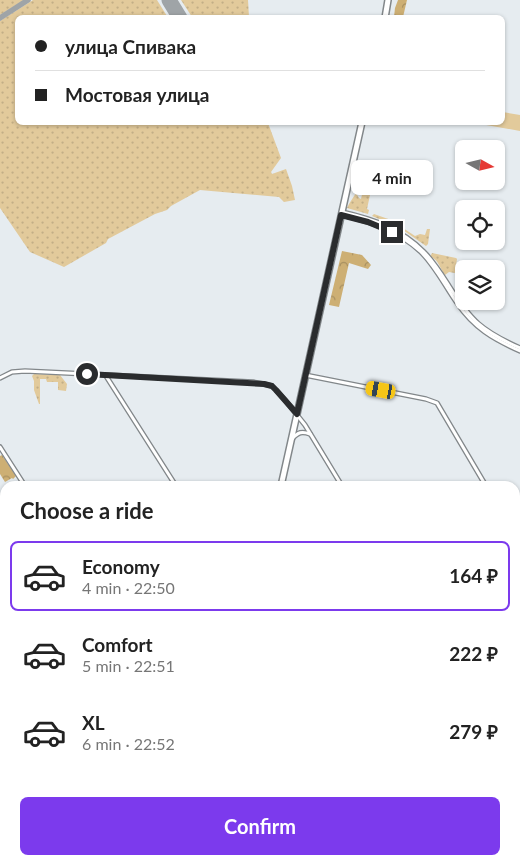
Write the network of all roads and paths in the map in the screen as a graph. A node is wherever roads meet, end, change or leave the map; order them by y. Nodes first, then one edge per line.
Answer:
1 (388, 0) edge
2 (386, 15) edge
3 (361, 125) edge
4 (341, 214) junction
5 (520, 349) edge
6 (106, 375) junction
7 (305, 375) junction
8 (0, 378) edge
9 (297, 414) junction
10 (311, 434) junction
11 (291, 439) junction
12 (0, 447) edge
13 (22, 481) edge
14 (173, 481) edge
15 (283, 481) edge
16 (339, 481) edge
17 (483, 481) edge

1 - 2 highway
3 - 4 highway
4 - 5 main road
4 - 7 highway
6 - 8 main road
6 - 9 main road
6 - 14 main road
7 - 9 highway
7 - 17 main road
9 - 10 main road
9 - 11 highway
10 - 11 main road
10 - 16 main road
11 - 15 highway
12 - 13 main road

